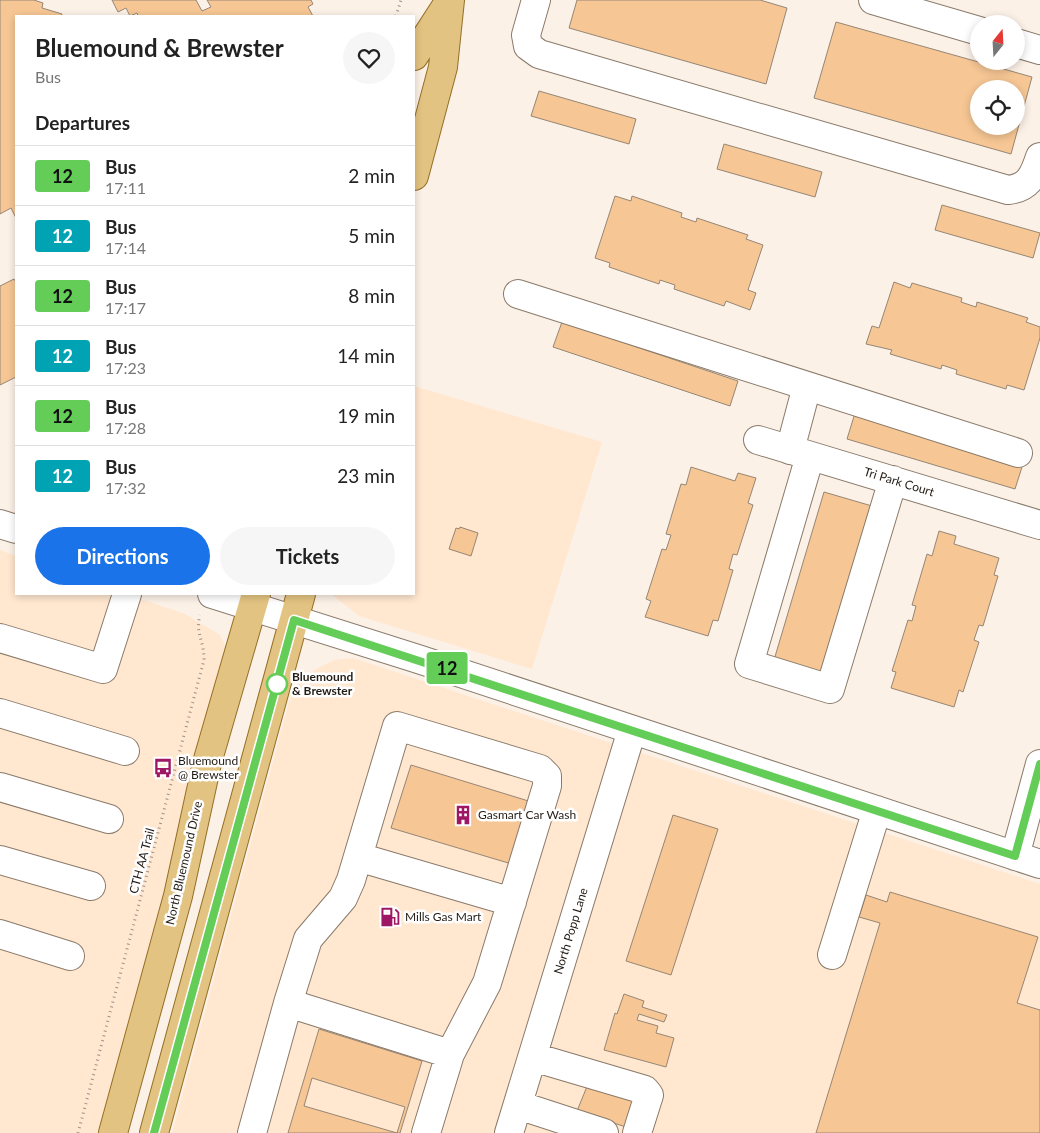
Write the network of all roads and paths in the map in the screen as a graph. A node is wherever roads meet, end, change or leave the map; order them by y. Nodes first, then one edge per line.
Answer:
1 (401, 0) edge
2 (536, 0) edge
3 (873, 0) edge
4 (450, 1) edge
5 (396, 15) edge
6 (970, 28) edge
7 (1025, 45) edge
8 (1040, 50) edge
9 (415, 54) edge
10 (1040, 157) edge
11 (415, 172) edge
12 (518, 294) dead end
13 (807, 386) junction
14 (758, 440) dead end
15 (800, 453) junction
16 (1018, 453) dead end
17 (893, 480) junction
18 (0, 524) edge
19 (1040, 525) edge
20 (15, 529) edge
21 (127, 595) edge
22 (301, 595) edge
23 (254, 600) edge
24 (206, 603) edge
25 (294, 620) junction
26 (0, 638) edge
27 (0, 713) edge
28 (632, 730) junction
29 (125, 750) dead end
30 (1040, 764) edge
31 (0, 787) edge
32 (877, 810) junction
33 (108, 819) dead end
34 (358, 857) junction
35 (0, 860) edge
36 (1028, 860) edge
37 (91, 886) dead end
38 (512, 902) junction
39 (0, 934) edge
40 (832, 955) dead end
41 (70, 956) dead end
42 (288, 1003) junction
43 (450, 1054) junction
44 (533, 1057) junction
45 (518, 1105) junction
46 (78, 1133) edge
47 (113, 1133) edge
48 (154, 1133) edge
49 (252, 1133) edge
50 (426, 1133) edge
51 (509, 1133) edge
52 (604, 1133) edge
53 (637, 1133) edge

1 - 5 path
2 - 10 street
3 - 6 street
4 - 9 main road
4 - 11 main road
7 - 8 street
12 - 13 street
13 - 15 street
13 - 16 street
14 - 15 street, Tri Park Court
15 - 17 street, Tri Park Court
15 - 17 street
17 - 19 street, Tri Park Court
18 - 20 street
21 - 26 street
22 - 25 main road
23 - 24 street
23 - 25 street
23 - 47 main road, North Bluemound Drive
24 - 46 path, CTH AA Trail
25 - 28 street
25 - 48 main road
27 - 29 street
28 - 32 street
28 - 44 street, North Popp Lane
30 - 36 street
31 - 33 street
32 - 36 street
32 - 40 street
34 - 38 street
34 - 38 street
34 - 42 street
35 - 37 street
38 - 43 street
39 - 41 street
42 - 43 street
42 - 49 street
43 - 50 street
44 - 45 street, North Popp Lane
44 - 53 street
45 - 51 street, North Popp Lane
45 - 52 street

